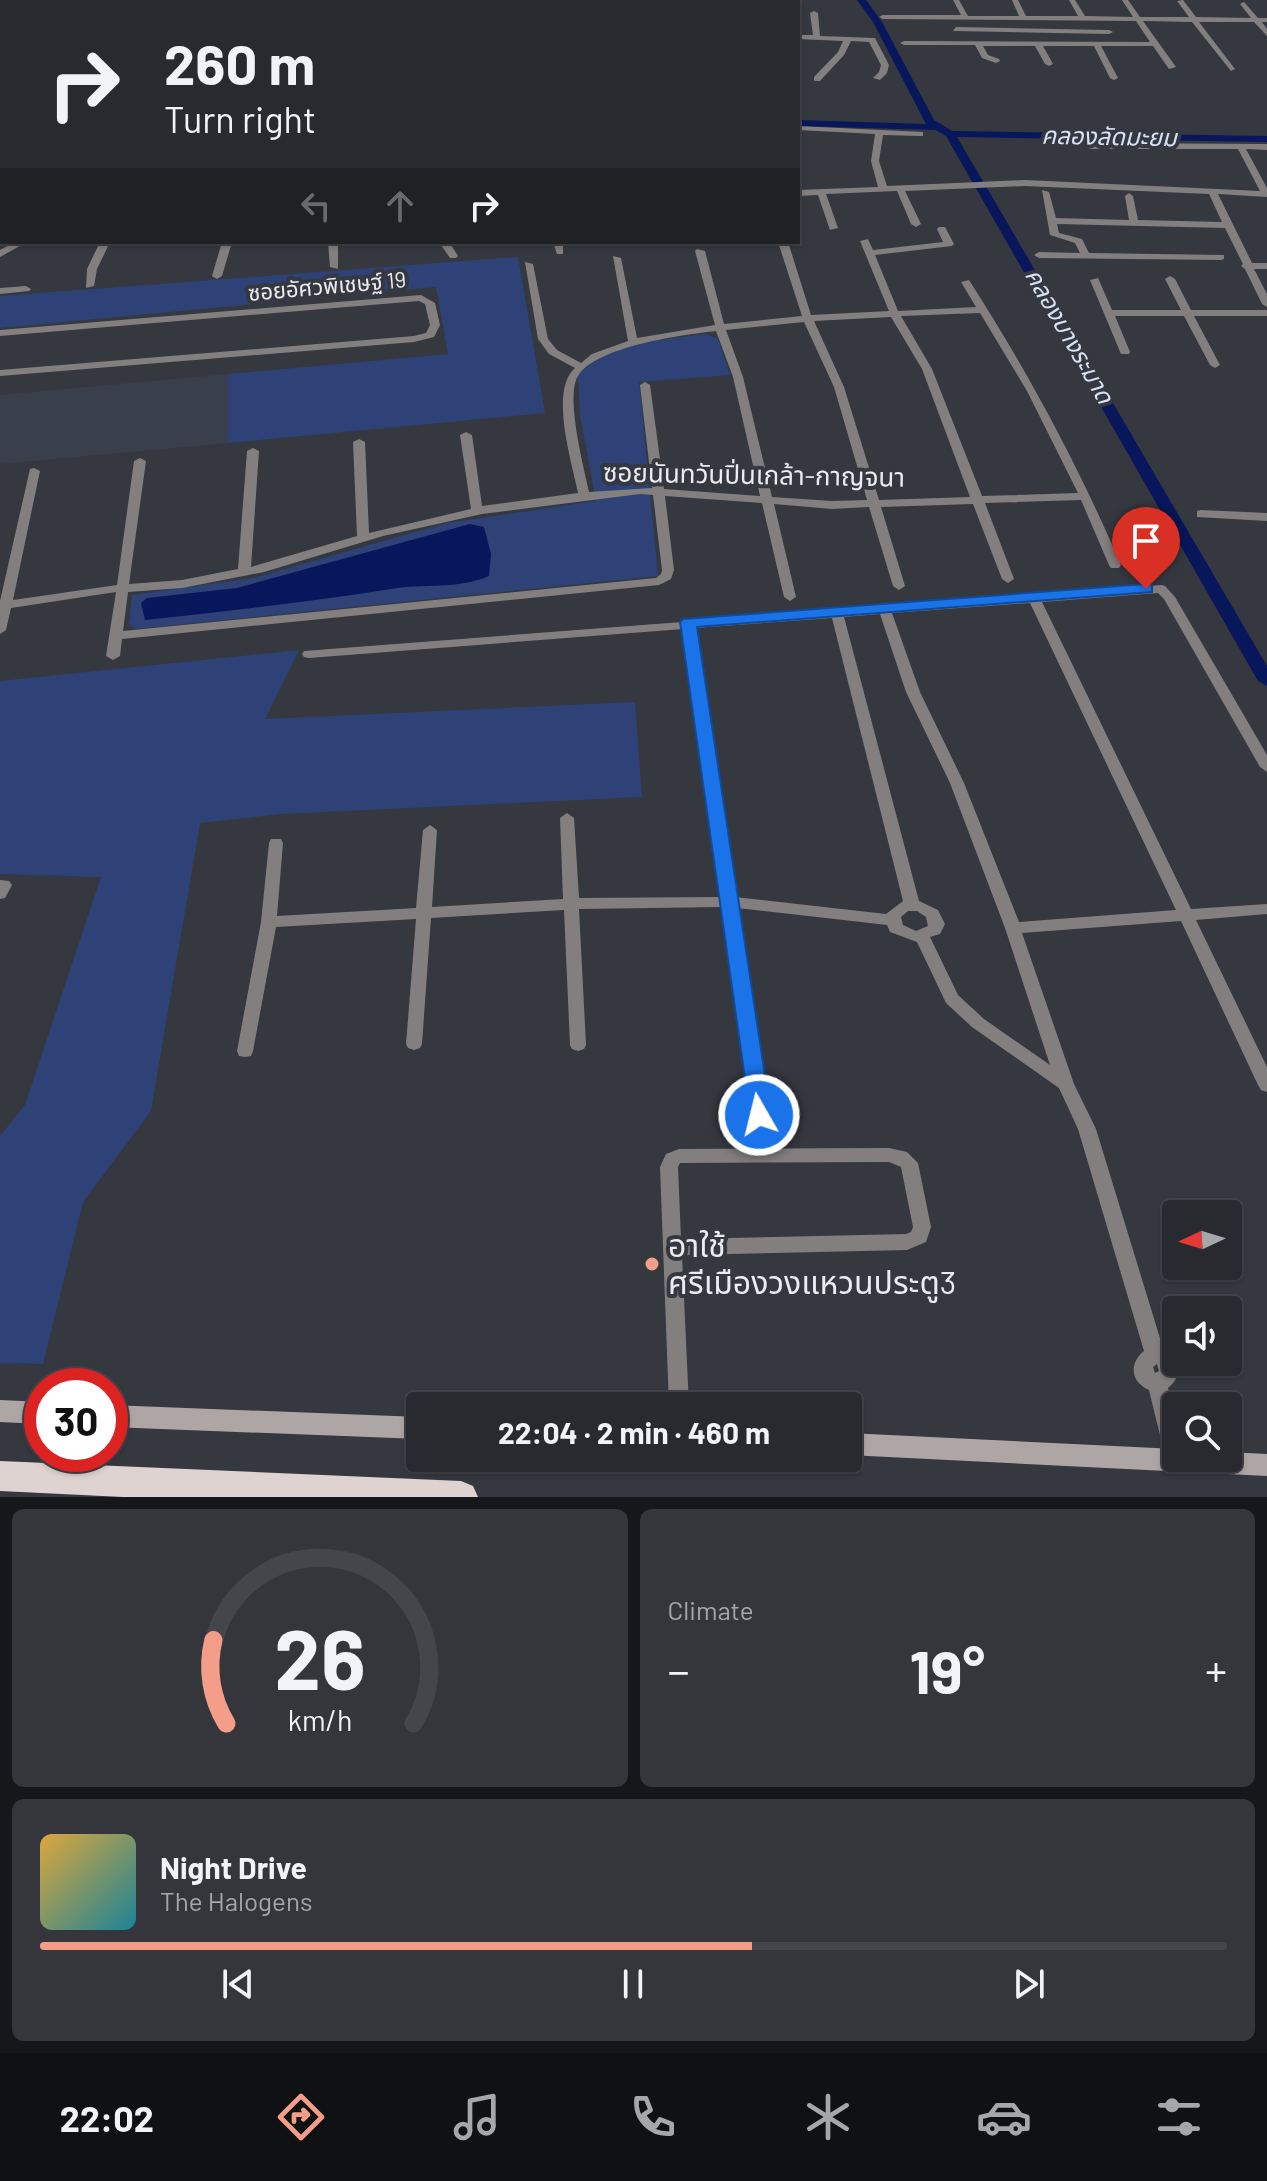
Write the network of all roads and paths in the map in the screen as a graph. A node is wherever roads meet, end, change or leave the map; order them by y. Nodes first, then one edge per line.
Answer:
1 (956, 0) edge
2 (1015, 0) edge
3 (1072, 0) edge
4 (1125, 0) edge
5 (1180, 1) edge
6 (1244, 4) dead end
7 (814, 13) dead end
8 (906, 16) junction
9 (883, 17) dead end
10 (965, 17) junction
11 (1001, 17) junction
12 (1023, 17) junction
13 (1082, 18) junction
14 (1140, 19) junction
15 (1197, 20) junction
16 (1257, 20) junction
17 (1267, 20) edge
18 (896, 27) dead end
19 (956, 29) dead end
20 (1006, 31) junction
21 (1109, 32) dead end
22 (1267, 34) edge
23 (800, 37) edge
24 (817, 39) junction
25 (848, 39) junction
26 (904, 43) dead end
27 (1006, 43) junction
28 (978, 44) junction
29 (1038, 44) junction
30 (1155, 44) junction
31 (1097, 45) junction
32 (996, 61) dead end
33 (1049, 64) dead end
34 (1172, 67) dead end
35 (1231, 69) dead end
36 (877, 78) dead end
37 (1114, 78) dead end
38 (817, 79) dead end
39 (800, 128) edge
40 (879, 132) junction
41 (920, 134) dead end
42 (1090, 146) dead end
43 (1241, 147) junction
44 (1267, 147) edge
45 (899, 187) junction
46 (883, 188) junction
47 (1211, 190) junction
48 (821, 192) junction
49 (1045, 192) dead end
50 (800, 193) edge
51 (1266, 194) edge
52 (1129, 196) dead end
53 (1051, 221) junction
54 (1134, 223) junction
55 (916, 224) dead end
56 (1226, 225) junction
57 (833, 228) dead end
58 (942, 229) dead end
59 (865, 241) dead end
60 (18, 244) edge
61 (104, 244) edge
62 (226, 244) edge
63 (333, 244) edge
64 (445, 244) edge
65 (784, 245) dead end
66 (700, 251) dead end
67 (870, 253) junction
68 (0, 254) edge
69 (1039, 255) dead end
70 (453, 256) dead end
71 (1086, 256) junction
72 (1221, 257) dead end
73 (616, 258) dead end
74 (528, 264) dead end
75 (1246, 266) junction
76 (1267, 266) edge
77 (335, 267) dead end
78 (217, 276) dead end
79 (1170, 279) dead end
80 (1095, 280) dead end
81 (966, 282) dead end
82 (89, 286) dead end
83 (26, 289) dead end
84 (0, 291) edge
85 (1267, 304) edge
86 (982, 310) junction
87 (1109, 313) junction
88 (1189, 313) junction
89 (1267, 313) edge
90 (896, 315) junction
91 (808, 319) junction
92 (720, 327) junction
93 (0, 333) edge
94 (633, 342) junction
95 (1125, 352) dead end
96 (1215, 365) dead end
97 (580, 366) junction
98 (0, 373) edge
99 (645, 385) dead end
100 (466, 435) dead end
101 (359, 442) dead end
102 (253, 451) dead end
103 (140, 461) dead end
104 (34, 471) dead end
105 (658, 493) junction
106 (584, 496) junction
107 (1086, 496) junction
108 (978, 500) junction
109 (769, 501) junction
110 (875, 505) junction
111 (477, 511) junction
112 (1201, 514) dead end
113 (1267, 517) edge
114 (363, 538) junction
115 (1115, 565) dead end
116 (244, 572) junction
117 (1008, 579) dead end
118 (899, 586) dead end
119 (123, 588) junction
120 (790, 597) dead end
121 (1034, 598) junction
122 (3, 600) edge
123 (885, 610) junction
124 (837, 613) junction
125 (688, 622) junction
126 (0, 630) edge
127 (116, 636) junction
128 (309, 654) dead end
129 (113, 656) dead end
130 (1267, 767) edge
131 (567, 818) dead end
132 (430, 830) dead end
133 (276, 843) dead end
134 (0, 885) edge
135 (0, 894) edge
136 (728, 902) junction
137 (574, 904) junction
138 (912, 905) junction
139 (1267, 909) edge
140 (423, 911) junction
141 (1187, 916) junction
142 (892, 920) junction
143 (269, 922) junction
144 (1013, 928) junction
145 (922, 936) junction
146 (414, 1044) dead end
147 (578, 1045) dead end
148 (245, 1051) dead end
149 (1065, 1084) junction
150 (1267, 1085) edge
151 (759, 1115) dead end
152 (675, 1247) junction
153 (679, 1392) edge
154 (1162, 1404) edge
155 (0, 1411) edge
156 (24, 1412) edge
157 (128, 1417) edge
158 (406, 1427) edge
159 (862, 1445) edge
160 (1162, 1460) edge
161 (1242, 1464) edge
162 (1267, 1465) edge
163 (0, 1476) edge
164 (461, 1497) edge

1 - 10 street
2 - 12 street
3 - 13 street
4 - 14 street
5 - 15 street
6 - 16 street
7 - 24 street
8 - 9 street
8 - 10 street
8 - 18 street
10 - 11 street
11 - 12 street
11 - 20 street
12 - 13 street
13 - 14 street
14 - 15 street
14 - 30 street
15 - 16 street
15 - 35 street
16 - 17 street
16 - 22 street
19 - 20 street
20 - 21 street
20 - 27 street
23 - 24 street
24 - 25 street
25 - 36 street
25 - 38 street
26 - 28 street
27 - 28 street
27 - 29 street
28 - 32 street
29 - 31 street
29 - 33 street
30 - 31 street
30 - 34 street
31 - 37 street
39 - 40 street
40 - 41 street
40 - 46 street
42 - 43 street
43 - 44 street
43 - 51 street
45 - 46 street
45 - 47 street
45 - 55 street
46 - 48 street
47 - 51 street
47 - 56 street
48 - 50 street
48 - 57 street
49 - 53 street
52 - 54 street
53 - 54 street
53 - 71 street
54 - 56 street
56 - 75 street
58 - 67 street
59 - 67 street
60 - 68 street
61 - 82 street
62 - 78 street
63 - 77 street
64 - 70 street
65 - 91 street
66 - 92 street
67 - 90 street
69 - 71 street
71 - 72 street
73 - 94 street
74 - 97 street
75 - 76 street
75 - 85 street
79 - 88 street
80 - 87 street
81 - 86 street
83 - 84 street
86 - 90 street
86 - 107 street
87 - 88 street
87 - 95 street
88 - 89 street
88 - 96 street
90 - 91 street
90 - 108 street
91 - 92 street
91 - 110 street
92 - 94 street
92 - 109 street
93 - 98 street, ซอยอัศวพิเชษฐ์ 19
94 - 97 street
97 - 106 street
99 - 105 street
100 - 111 street
101 - 114 street
102 - 116 street
103 - 119 street
104 - 122 street
105 - 106 street, ซอยนันทวันปิ่นเกล้า-กาญจนา
105 - 109 street, ซอยนันทวันปิ่นเกล้า-กาญจนา
105 - 127 street
106 - 111 street, ซอยนันทวันปิ่นเกล้า-กาญจนา
107 - 108 street, ซอยนันทวันปิ่นเกล้า-กาญจนา
107 - 115 street
108 - 110 street, ซอยนันทวันปิ่นเกล้า-กาญจนา
108 - 117 street
109 - 110 street, ซอยนันทวันปิ่นเกล้า-กาญจนา
109 - 120 street
110 - 118 street
111 - 114 street, ซอยนันทวันปิ่นเกล้า-กาญจนา
112 - 113 street
114 - 116 street, ซอยนันทวันปิ่นเกล้า-กาญจนา
116 - 119 street, ซอยนันทวันปิ่นเกล้า-กาญจนา
119 - 122 street, ซอยนันทวันปิ่นเกล้า-กาญจนา
119 - 127 street
121 - 123 street
121 - 130 street
121 - 141 street
122 - 126 street
123 - 124 street
123 - 144 street
124 - 125 street
124 - 138 street
125 - 128 street
125 - 136 street
127 - 129 street
131 - 137 street
132 - 140 street
133 - 143 street
134 - 135 street
136 - 137 street
136 - 142 street
136 - 151 street
137 - 140 street
137 - 147 street
138 - 142 street
138 - 145 street
139 - 141 street
140 - 143 street
140 - 146 street
141 - 144 street
141 - 150 street
142 - 145 street
143 - 148 street
144 - 149 street
145 - 149 street
149 - 154 street
152 - 152 street
152 - 153 street
155 - 156 main road
157 - 158 main road
159 - 160 main road
161 - 162 main road
163 - 164 highway

